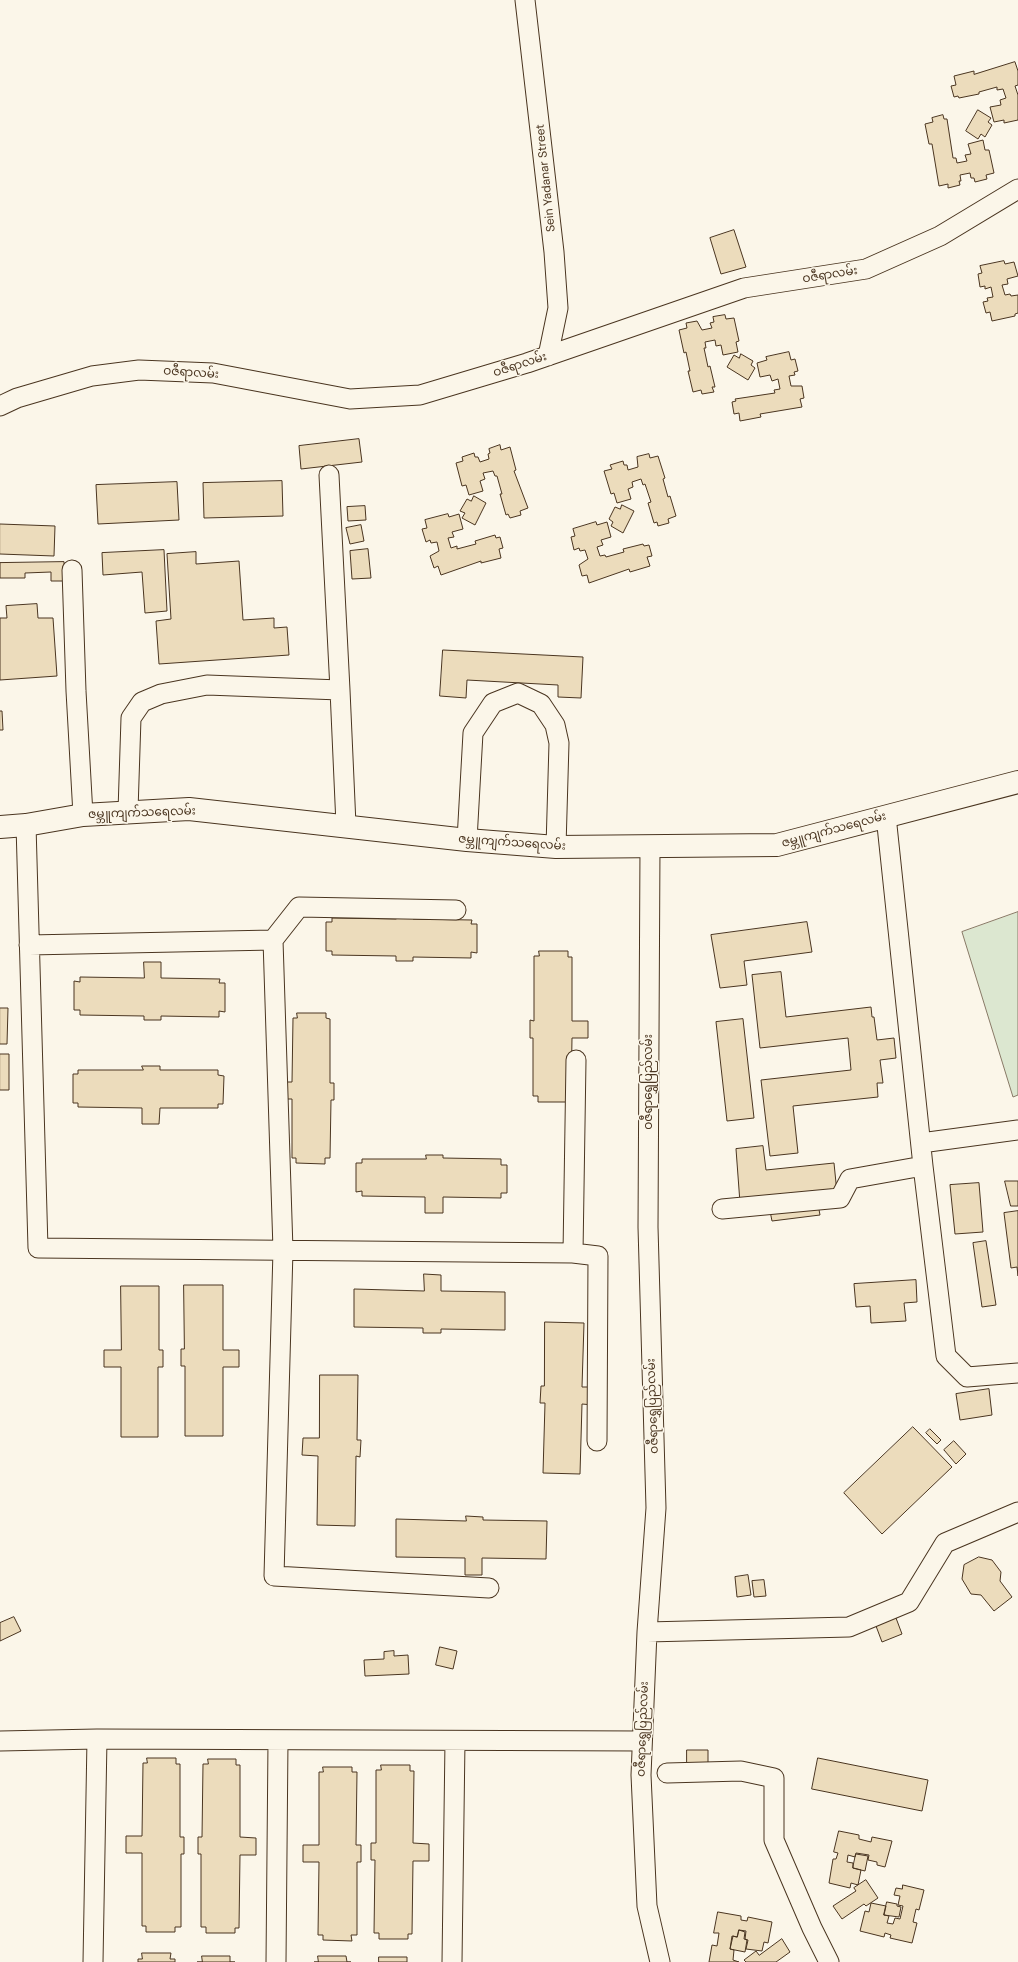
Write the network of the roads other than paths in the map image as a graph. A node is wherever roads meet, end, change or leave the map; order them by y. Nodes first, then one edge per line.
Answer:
1 (526, 0) edge
2 (1018, 189) edge
3 (548, 356) junction
4 (0, 406) edge
5 (329, 475) dead end
6 (72, 570) dead end
7 (340, 690) junction
8 (1018, 782) edge
9 (128, 811) junction
10 (83, 815) junction
11 (886, 816) junction
12 (26, 825) junction
13 (346, 826) junction
14 (0, 827) edge
15 (467, 840) junction
16 (556, 847) junction
17 (650, 847) junction
18 (456, 910) dead end
19 (273, 940) junction
20 (29, 944) junction
21 (576, 1060) dead end
22 (1018, 1130) edge
23 (921, 1143) junction
24 (923, 1166) junction
25 (722, 1209) dead end
26 (283, 1250) junction
27 (573, 1252) junction
28 (1018, 1372) edge
29 (597, 1441) dead end
30 (1018, 1512) edge
31 (489, 1588) dead end
32 (647, 1632) junction
33 (97, 1740) junction
34 (0, 1741) edge
35 (278, 1741) junction
36 (455, 1741) junction
37 (642, 1741) junction
38 (667, 1773) dead end
39 (93, 1962) edge
40 (276, 1962) edge
41 (452, 1962) edge
42 (660, 1962) edge
43 (830, 1962) edge

1 - 3 street, Sein Yadanar Street
2 - 3 street, ဝဇီရာလမ်း
3 - 4 street, ဝဇီရာလမ်း
5 - 7 street
6 - 10 street
7 - 9 street
7 - 13 street
8 - 11 main road, ဇမ္ဘူကျက်သရေလမ်း
9 - 10 main road, ဇမ္ဘူကျက်သရေလမ်း
9 - 13 main road, ဇမ္ဘူကျက်သရေလမ်း
10 - 12 main road, ဇမ္ဘူကျက်သရေလမ်း
11 - 17 main road, ဇမ္ဘူကျက်သရေလမ်း
11 - 23 street
12 - 14 main road, ဇမ္ဘူကျက်သရေလမ်း
12 - 20 street
13 - 15 main road, ဇမ္ဘူကျက်သရေလမ်း
15 - 16 main road, ဇမ္ဘူကျက်သရေလမ်း
15 - 16 street
16 - 17 main road, ဇမ္ဘူကျက်သရေလမ်း
17 - 32 street, ဝဇီရာရွှေပြည်လမ်း
18 - 19 street
19 - 20 street
19 - 26 street
20 - 26 street
21 - 27 street
22 - 23 street
23 - 24 street
24 - 25 street
24 - 28 street
26 - 27 street
26 - 31 street
27 - 29 street
30 - 32 street
32 - 37 street, ဝဇီရာရွှေပြည်လမ်း
33 - 34 street
33 - 35 street
33 - 39 street
35 - 36 street
35 - 40 street
36 - 37 street
36 - 41 street
37 - 42 street, ဝဇီရာရွှေပြည်လမ်း
38 - 43 street

